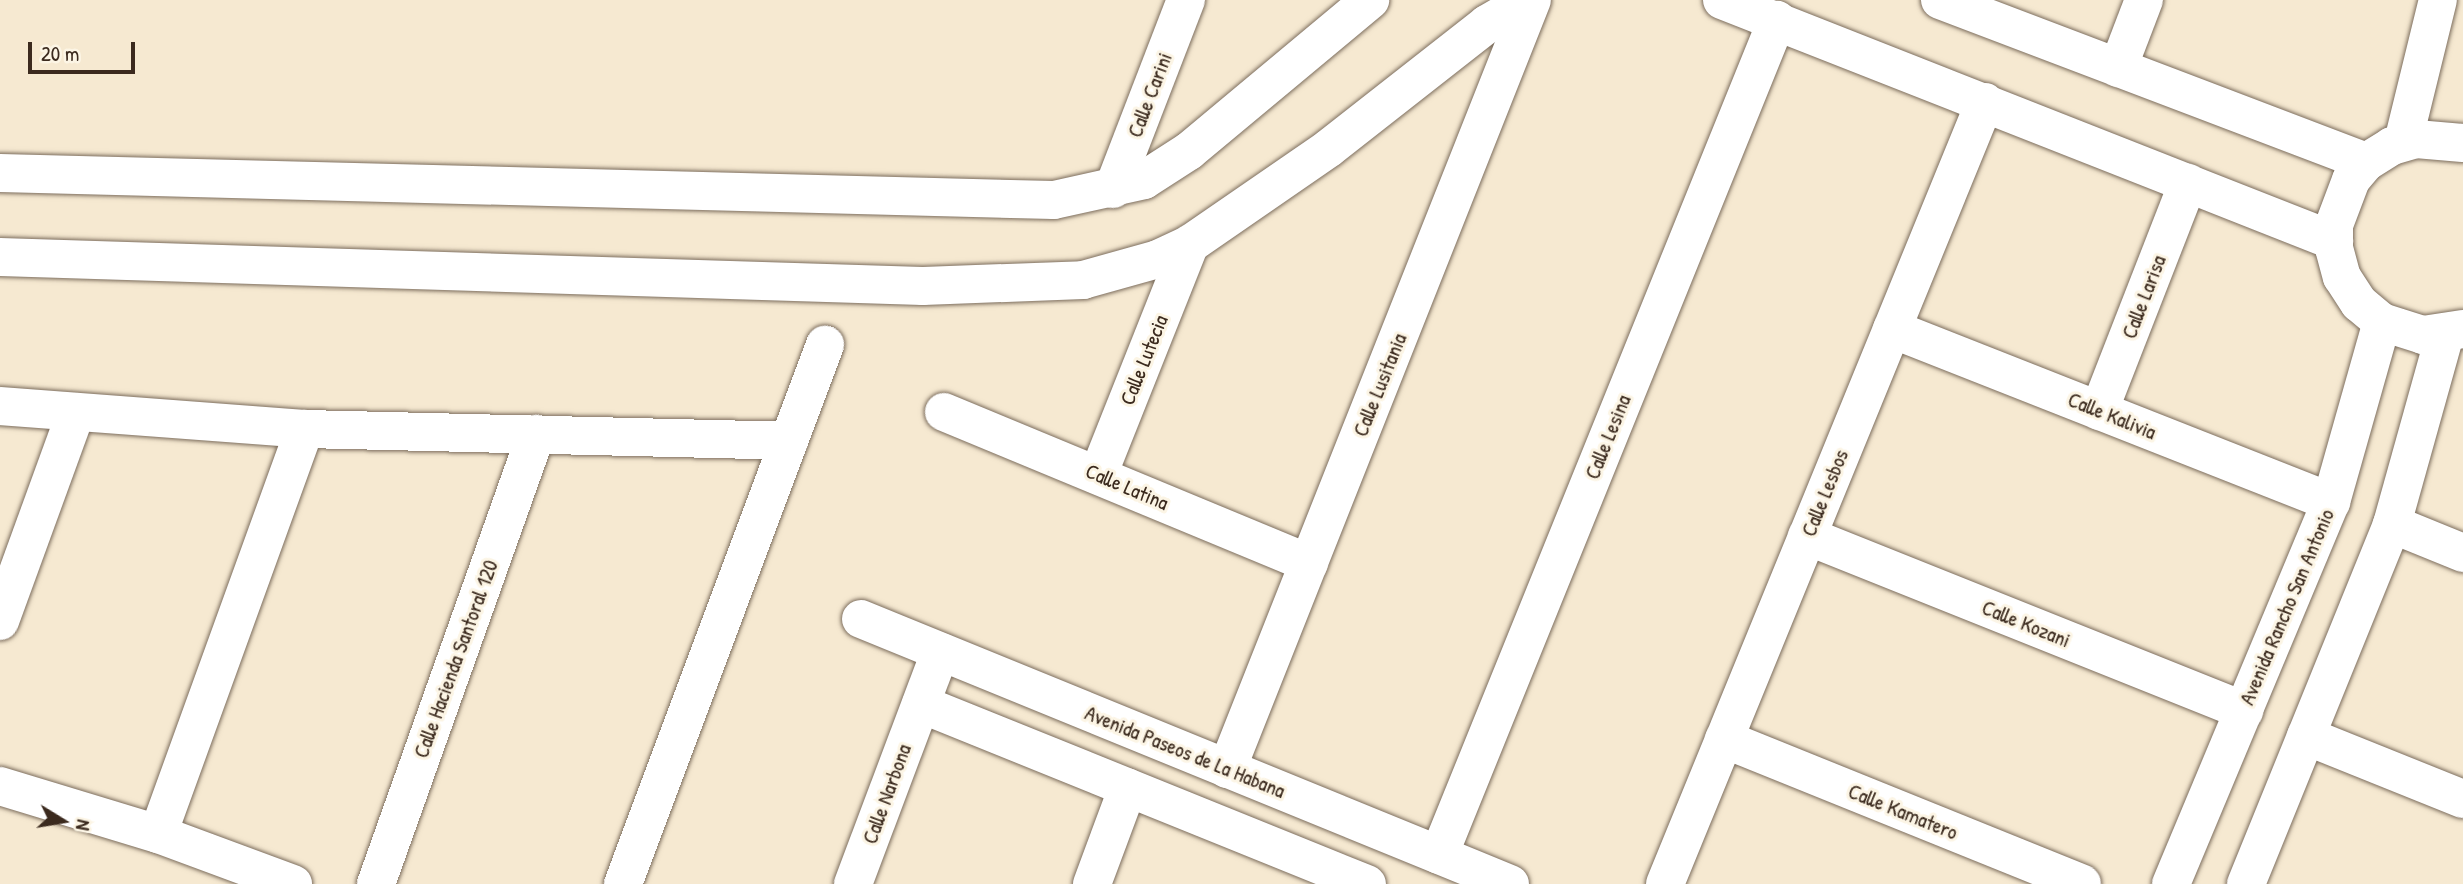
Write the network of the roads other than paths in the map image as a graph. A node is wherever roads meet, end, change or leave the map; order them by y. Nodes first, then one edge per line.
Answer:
1 (1186, 0) edge
2 (1370, 0) edge
3 (1530, 0) edge
4 (1723, 0) edge
5 (1940, 0) edge
6 (2144, 0) edge
7 (2438, 0) edge
8 (1777, 20) junction
9 (2118, 68) junction
10 (1985, 102) junction
11 (2403, 142) junction
12 (2463, 143) edge
13 (2366, 162) junction
14 (0, 173) edge
15 (2188, 183) junction
16 (1113, 189) junction
17 (2334, 241) junction
18 (1190, 244) junction
19 (0, 257) edge
20 (2382, 322) junction
21 (1892, 329) junction
22 (2454, 331) edge
23 (825, 345) dead end
24 (0, 406) edge
25 (2099, 411) junction
26 (76, 412) junction
27 (944, 412) dead end
28 (305, 429) junction
29 (536, 434) junction
30 (789, 441) junction
31 (1098, 475) junction
32 (2331, 502) junction
33 (2392, 524) junction
34 (1807, 536) junction
35 (2463, 553) edge
36 (1309, 563) junction
37 (860, 619) dead end
38 (0, 621) edge
39 (940, 652) junction
40 (921, 704) junction
41 (2244, 711) junction
42 (2306, 736) junction
43 (1724, 739) junction
44 (1227, 769) junction
45 (0, 786) edge
46 (1129, 787) junction
47 (2463, 799) edge
48 (158, 834) junction
49 (1439, 855) junction
50 (1343, 879) edge
51 (293, 884) edge
52 (376, 884) edge
53 (623, 884) edge
54 (853, 884) edge
55 (1092, 884) edge
56 (1510, 884) edge
57 (1665, 884) edge
58 (2082, 884) edge
59 (2171, 884) edge
60 (2246, 884) edge

1 - 16 street, Calle Carini
2 - 16 street
3 - 18 street
3 - 36 street, Calle Lusitania
4 - 8 street
5 - 9 street
6 - 9 street
7 - 11 street
8 - 10 street
8 - 49 street, Calle Lesina
9 - 13 street
10 - 15 street
10 - 21 street, Calle Lesbos
11 - 12 street
11 - 13 street
13 - 17 street
14 - 16 street
15 - 17 street
15 - 25 street, Calle Larisa
17 - 20 street
18 - 19 street
18 - 31 street, Calle Lutecia
20 - 22 street
20 - 32 street, Avenida Rancho San Antonio
21 - 25 street, Calle Kalivia
21 - 34 street, Calle Lesbos
22 - 33 street
23 - 30 street
24 - 26 street
25 - 32 street, Calle Kalivia
26 - 28 street
26 - 38 street
27 - 31 street, Calle Latina
28 - 29 street
28 - 48 street
29 - 30 street
29 - 52 street, Calle Hacienda Santoral 120
30 - 53 street
31 - 36 street, Calle Latina
32 - 41 street, Avenida Rancho San Antonio
33 - 35 street
33 - 42 street
34 - 41 street, Calle Kozani
34 - 43 street, Calle Lesbos
36 - 44 street, Calle Lusitania
37 - 39 street, Avenida Paseos de La Habana
39 - 40 street, Calle Narbona
39 - 44 street, Avenida Paseos de La Habana
40 - 46 street
40 - 54 street, Calle Narbona
41 - 59 street, Avenida Rancho San Antonio
42 - 47 street
42 - 60 street
43 - 57 street, Calle Lesbos
43 - 58 street, Calle Kamatero
44 - 49 street, Avenida Paseos de La Habana
45 - 48 street
46 - 50 street
46 - 55 street
48 - 51 street
49 - 56 street, Avenida Paseos de La Habana

